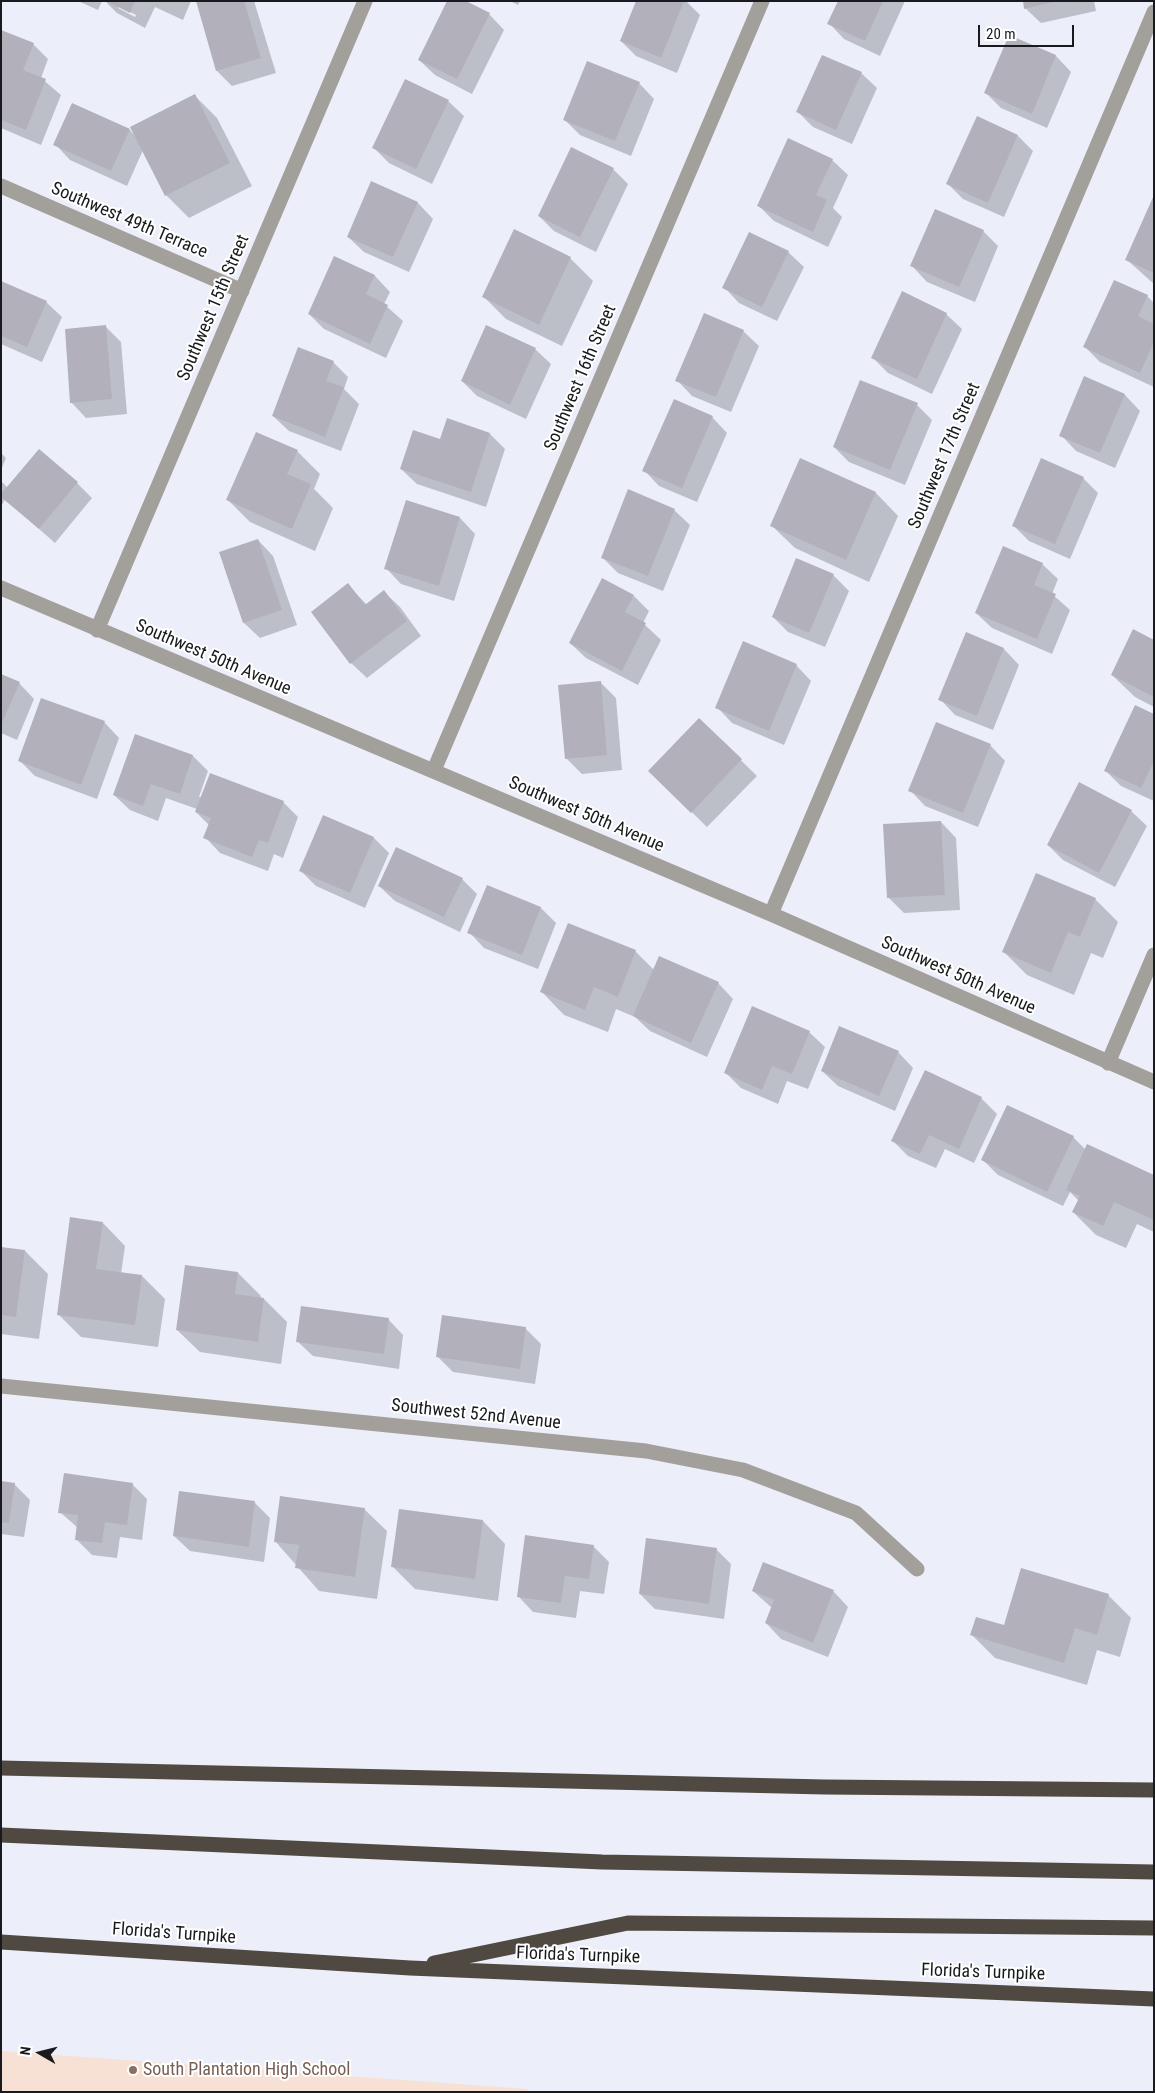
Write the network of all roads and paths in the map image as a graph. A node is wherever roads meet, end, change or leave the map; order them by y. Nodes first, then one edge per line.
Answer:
1 (365, 1) edge
2 (762, 1) edge
3 (1154, 12) edge
4 (1, 186) edge
5 (242, 290) junction
6 (1, 588) edge
7 (97, 630) junction
8 (434, 770) junction
9 (771, 914) junction
10 (1154, 955) edge
11 (1108, 1063) junction
12 (1154, 1082) edge
13 (1, 1386) edge
14 (917, 1569) dead end
15 (1, 1768) edge
16 (1154, 1790) edge
17 (1, 1835) edge
18 (1154, 1872) edge
19 (1154, 1928) edge
20 (1, 1942) edge
21 (410, 1968) junction
22 (1154, 1999) edge

1 - 5 street, Southwest 15th Street
2 - 8 street, Southwest 16th Street
3 - 9 street, Southwest 17th Street
4 - 5 street, Southwest 49th Terrace
5 - 7 street, Southwest 15th Street
6 - 7 street, Southwest 50th Avenue
7 - 8 street, Southwest 50th Avenue
8 - 9 street, Southwest 50th Avenue
9 - 11 street, Southwest 50th Avenue
10 - 11 street
11 - 12 street, Southwest 50th Avenue
13 - 14 street, Southwest 52nd Avenue
15 - 16 highway
17 - 18 highway
19 - 21 highway
20 - 21 highway, Florida's Turnpike
21 - 22 highway, Florida's Turnpike

